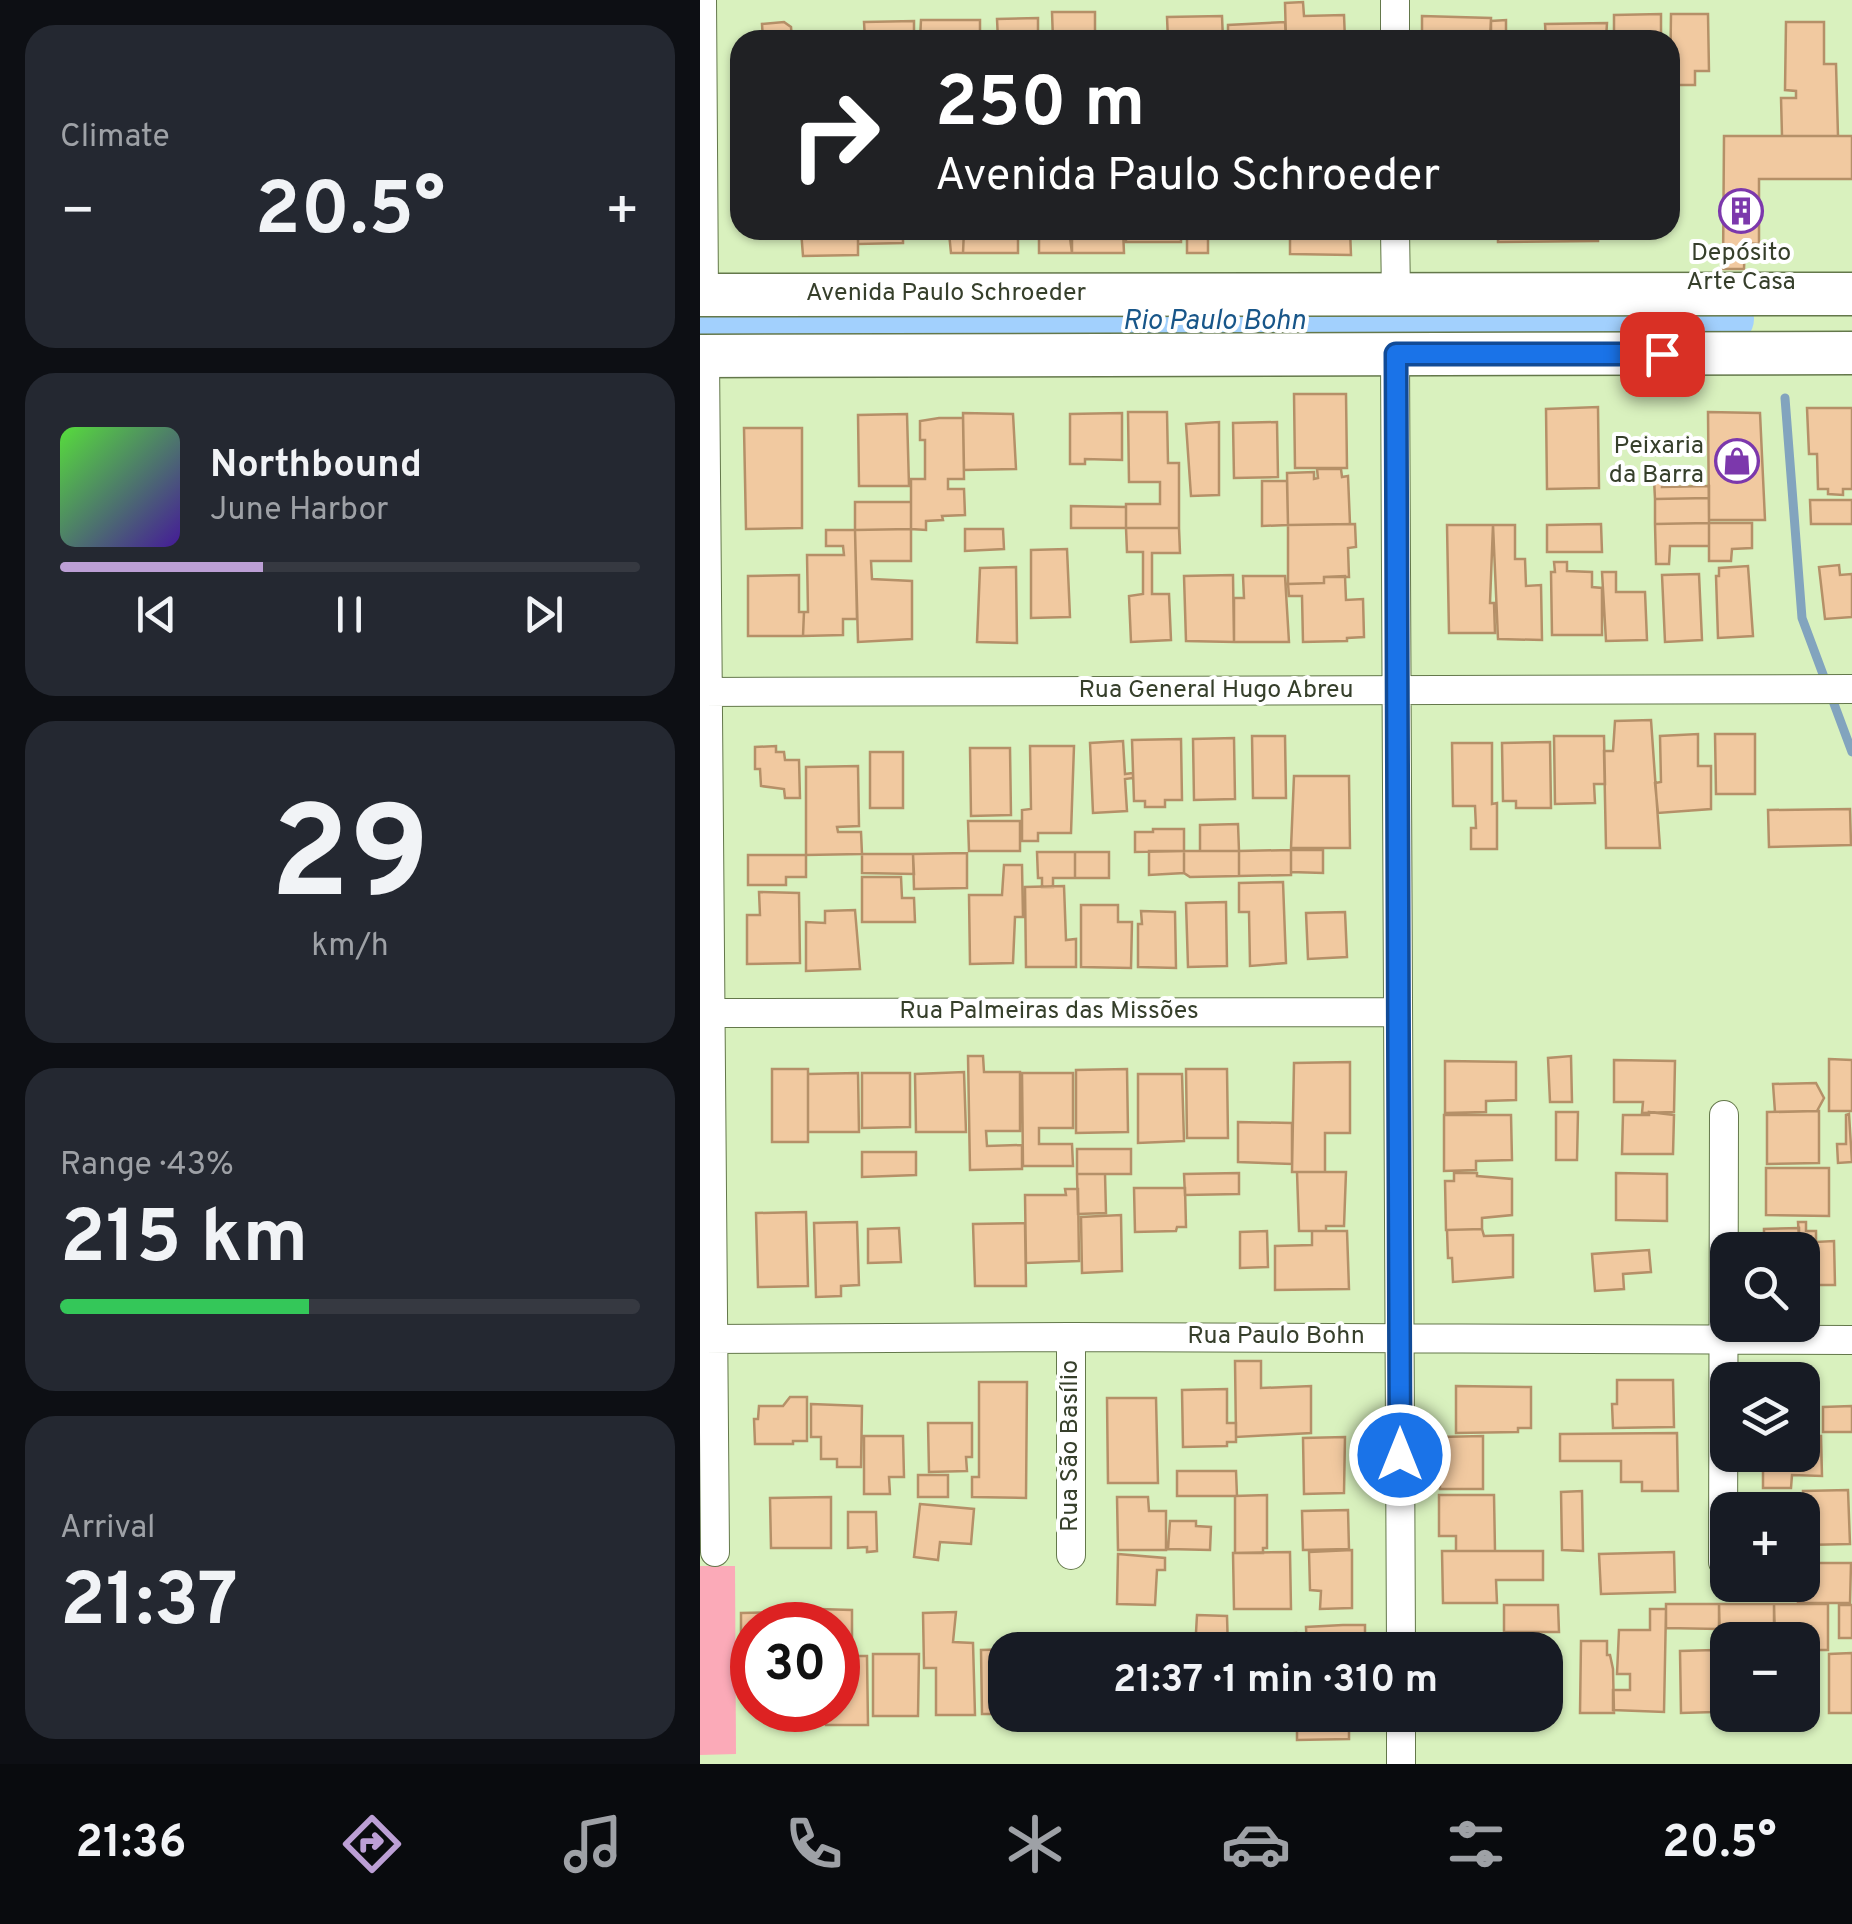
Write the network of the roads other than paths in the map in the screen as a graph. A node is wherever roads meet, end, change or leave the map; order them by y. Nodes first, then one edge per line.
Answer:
1 (702, 0) edge
2 (1394, 0) edge
3 (1395, 30) edge
4 (1396, 240) edge
5 (1396, 294) junction
6 (1852, 294) edge
7 (702, 295) edge
8 (1852, 353) edge
9 (1396, 354) junction
10 (702, 356) edge
11 (1852, 689) edge
12 (1397, 690) junction
13 (704, 692) edge
14 (1398, 1012) junction
15 (705, 1013) edge
16 (1724, 1115) dead end
17 (1724, 1232) edge
18 (1072, 1337) junction
19 (1400, 1338) junction
20 (707, 1339) edge
21 (1710, 1339) edge
22 (1820, 1340) edge
23 (1852, 1340) edge
24 (1724, 1342) edge
25 (1724, 1492) edge
26 (715, 1552) dead end
27 (1071, 1555) dead end
28 (1400, 1632) edge
29 (1401, 1732) edge
30 (1401, 1764) edge

1 - 7 street
2 - 3 street
4 - 5 street
5 - 6 main road, Avenida Paulo Schroeder
5 - 7 main road, Avenida Paulo Schroeder
8 - 9 main road
9 - 10 main road
9 - 12 street
10 - 13 street
11 - 12 street, Rua General Hugo Abreu
12 - 13 street, Rua General Hugo Abreu
12 - 14 street
13 - 15 street
14 - 15 street, Rua Palmeiras das Missões
14 - 19 street
15 - 20 street
16 - 17 street
18 - 19 street, Rua Paulo Bohn
18 - 20 street, Rua Paulo Bohn
18 - 27 street, Rua São Basílio
19 - 21 street, Rua Paulo Bohn
19 - 28 street
20 - 26 street
22 - 23 street, Rua Paulo Bohn
24 - 25 street
29 - 30 street

